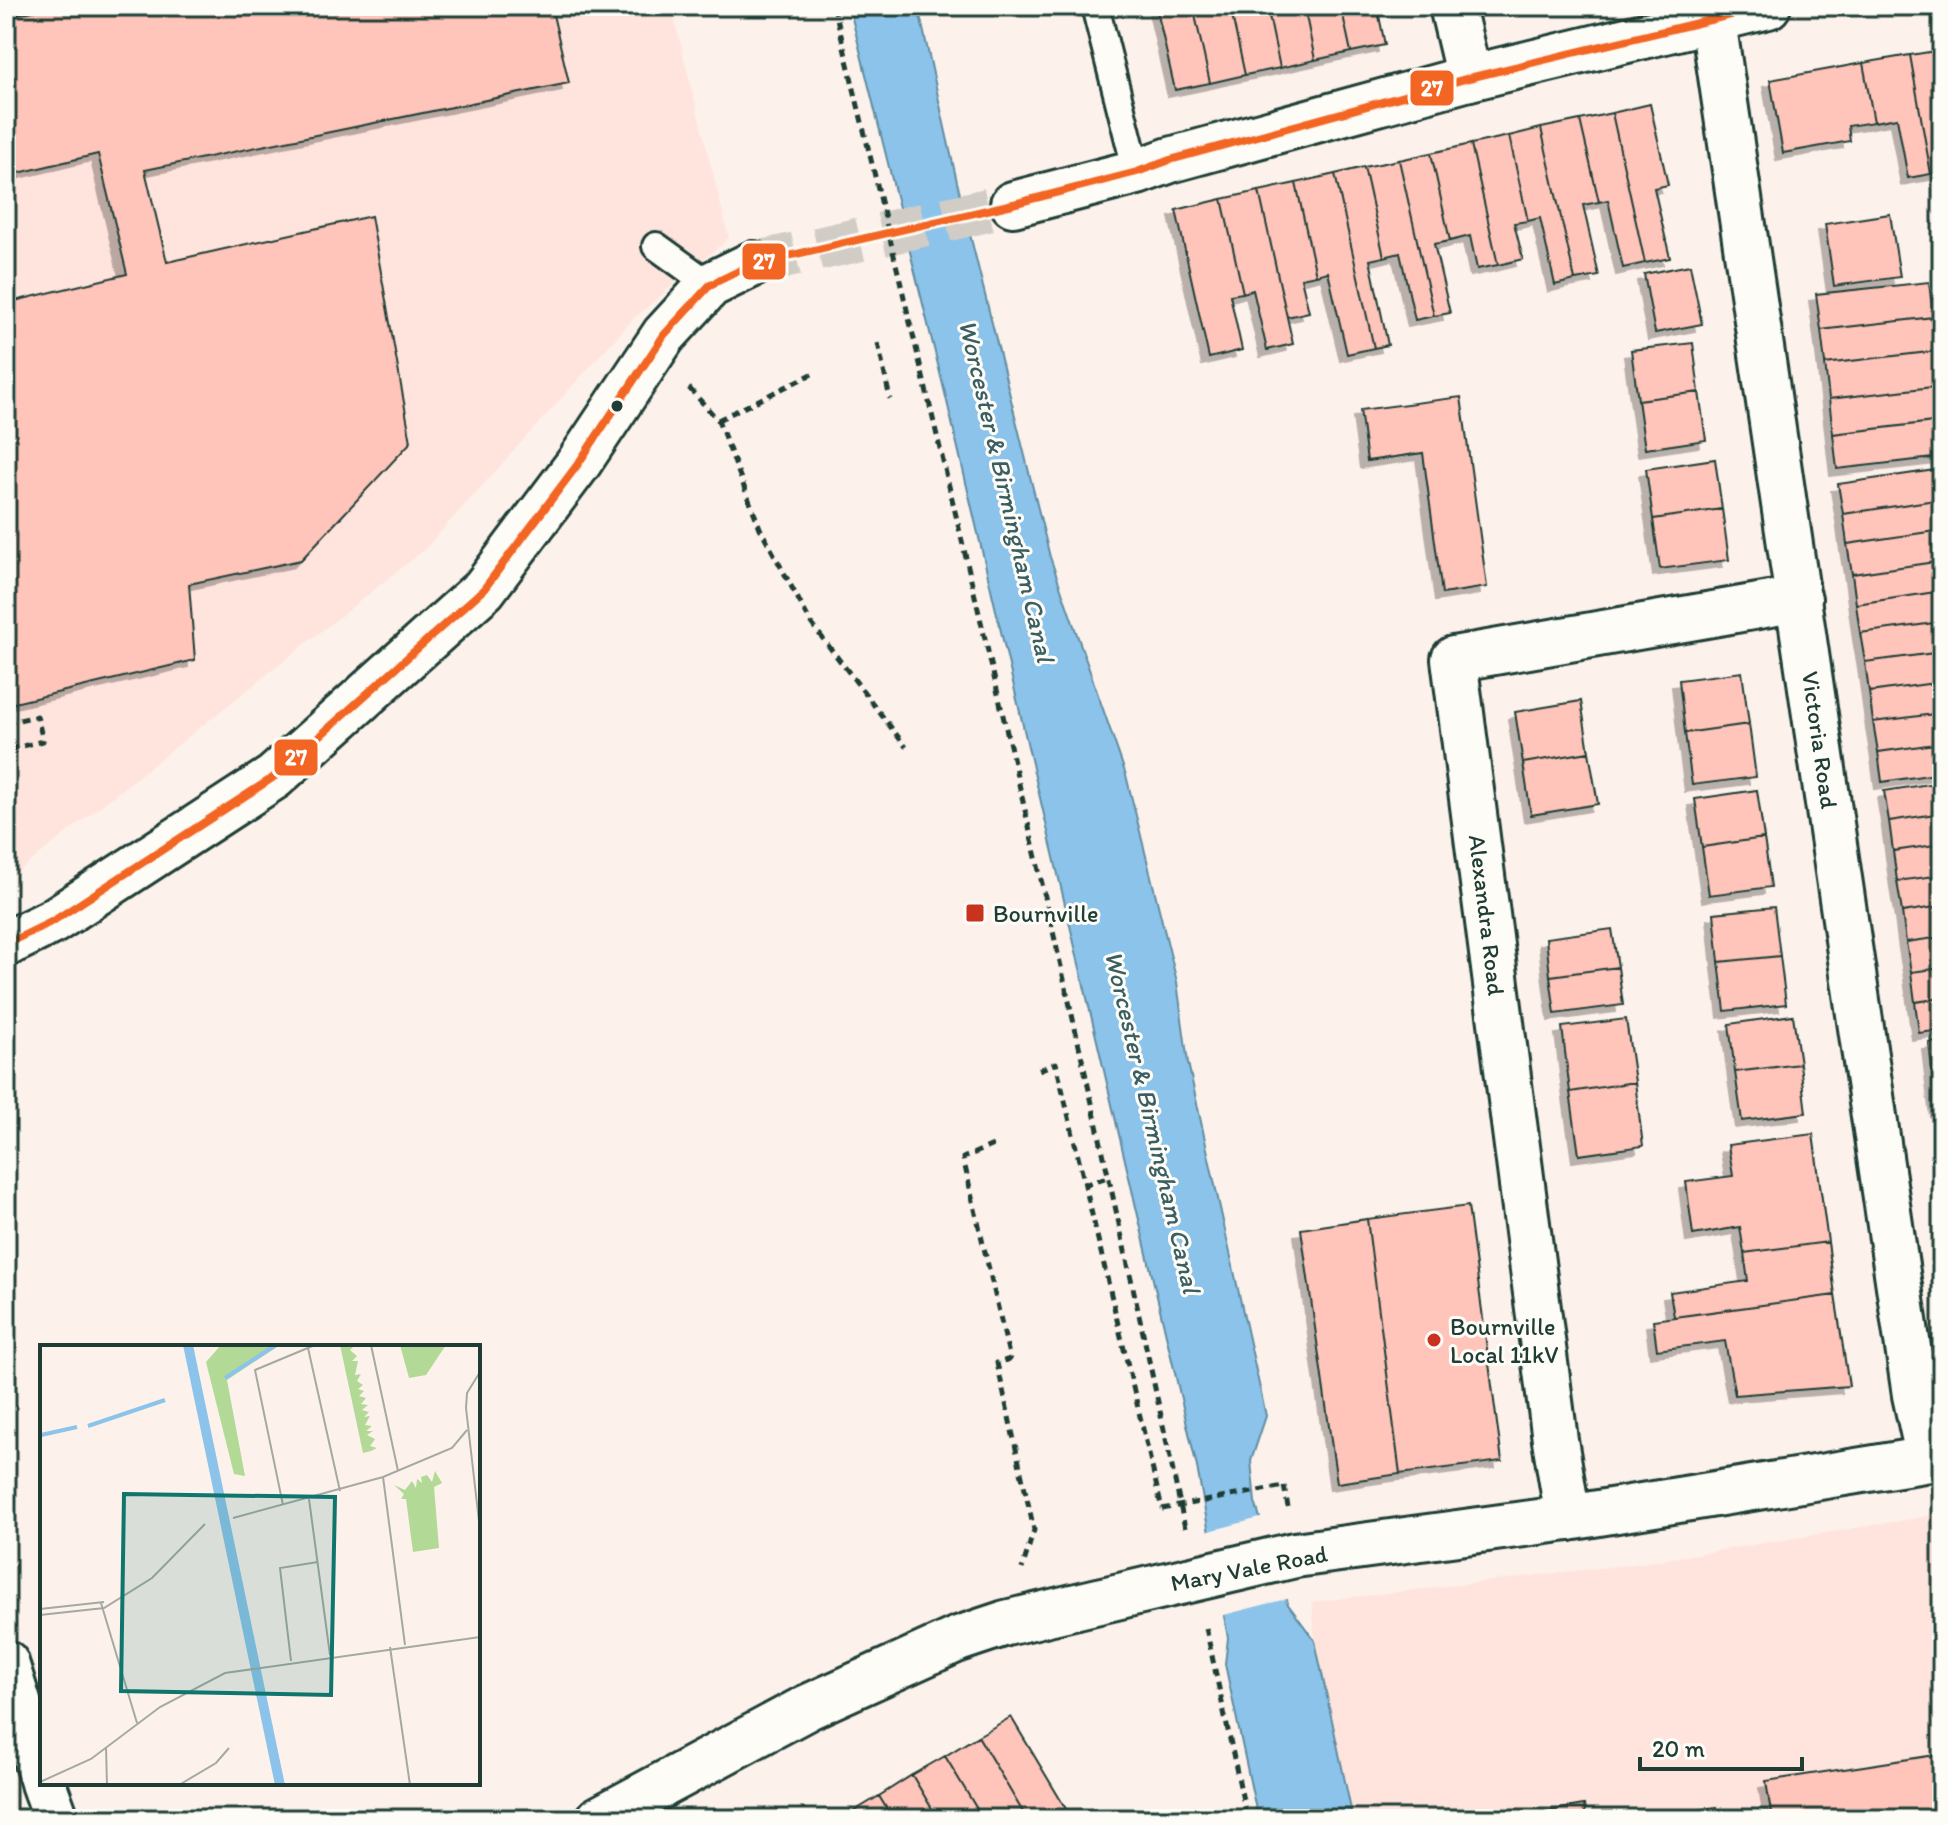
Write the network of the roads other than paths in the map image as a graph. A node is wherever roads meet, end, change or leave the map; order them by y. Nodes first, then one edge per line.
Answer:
1 (1095, 6) edge
2 (1452, 6) edge
3 (1768, 6) edge
4 (1713, 21) junction
5 (1469, 78) junction
6 (1137, 172) junction
7 (1013, 204) tunnel mouth
8 (656, 246) dead end
9 (753, 264) tunnel mouth
10 (710, 285) junction
11 (1799, 599) junction
12 (6, 944) edge
13 (1935, 1458) edge
14 (1568, 1518) junction
15 (6, 1663) edge
16 (13, 1713) edge
17 (40, 1774) edge
18 (44, 1785) edge
19 (56, 1819) edge
20 (599, 1819) edge

1 - 6 lane
2 - 5 street
3 - 4 street
4 - 5 street
4 - 11 street, Victoria Road
5 - 6 street
6 - 7 street
8 - 10 lane
9 - 10 street
10 - 12 street
11 - 13 street, Victoria Road
11 - 14 street, Alexandra Road
13 - 14 street, Mary Vale Road
14 - 20 street, Mary Vale Road, bridge
15 - 16 street
16 - 17 street
18 - 19 street

